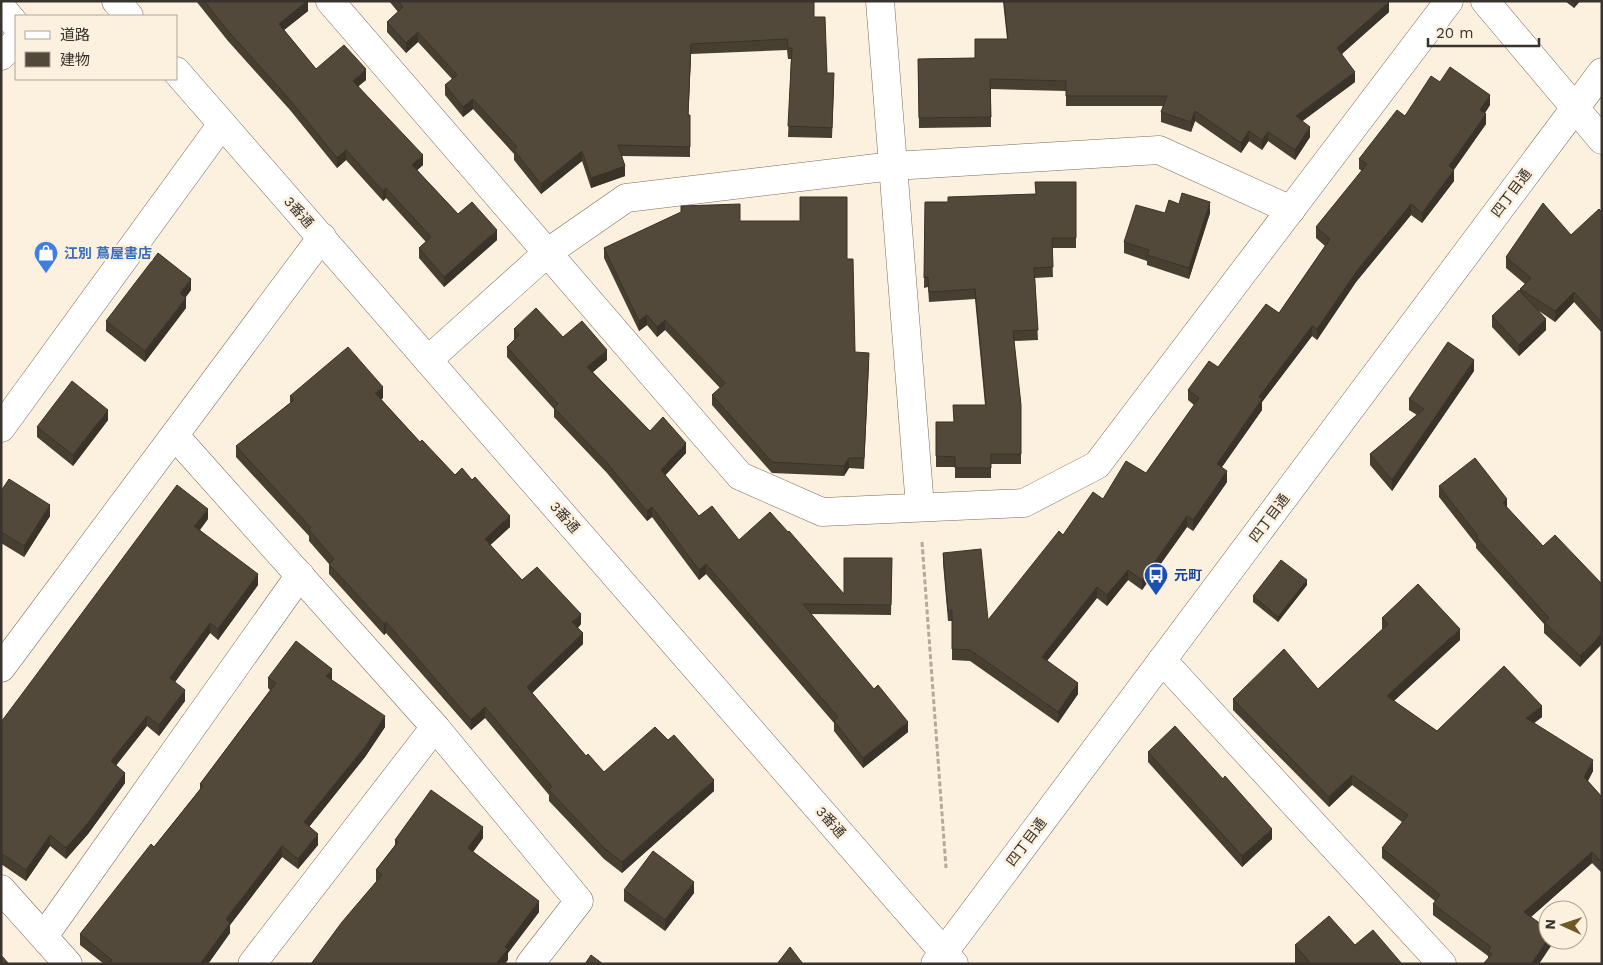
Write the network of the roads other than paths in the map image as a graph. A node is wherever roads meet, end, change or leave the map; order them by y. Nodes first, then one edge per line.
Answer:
1 (116, 1) edge
2 (330, 1) edge
3 (880, 1) edge
4 (1449, 1) edge
5 (1485, 1) edge
6 (1, 7) edge
7 (128, 15) edge
8 (15, 24) edge
9 (15, 43) edge
10 (1, 56) edge
11 (1602, 72) edge
12 (178, 73) edge
13 (1575, 108) junction
14 (222, 124) junction
15 (1602, 140) edge
16 (893, 166) junction
17 (1290, 210) junction
18 (322, 237) junction
19 (547, 253) junction
20 (428, 360) junction
21 (1, 428) edge
22 (175, 436) junction
23 (920, 507) junction
24 (300, 576) junction
25 (1162, 660) junction
26 (1, 668) edge
27 (435, 727) junction
28 (1, 889) edge
29 (44, 936) junction
30 (945, 960) edge
31 (68, 964) edge
32 (252, 964) edge
33 (530, 964) edge
34 (1442, 964) edge

1 - 7 street
2 - 19 street
3 - 16 street
4 - 17 street
5 - 13 street
6 - 8 street
9 - 10 street
11 - 13 street, 四丁目通
12 - 14 street, 3番通
13 - 15 street
13 - 25 street, 四丁目通
14 - 18 street, 3番通
14 - 21 street
16 - 17 street
16 - 19 street
16 - 23 street
17 - 23 street
18 - 20 street, 3番通
18 - 22 street
19 - 20 street
19 - 23 street
20 - 30 street, 3番通
22 - 24 street
22 - 26 street
24 - 27 street
24 - 29 street
25 - 30 street, 四丁目通
25 - 34 street
27 - 32 street
27 - 33 street
28 - 29 street
29 - 31 street

